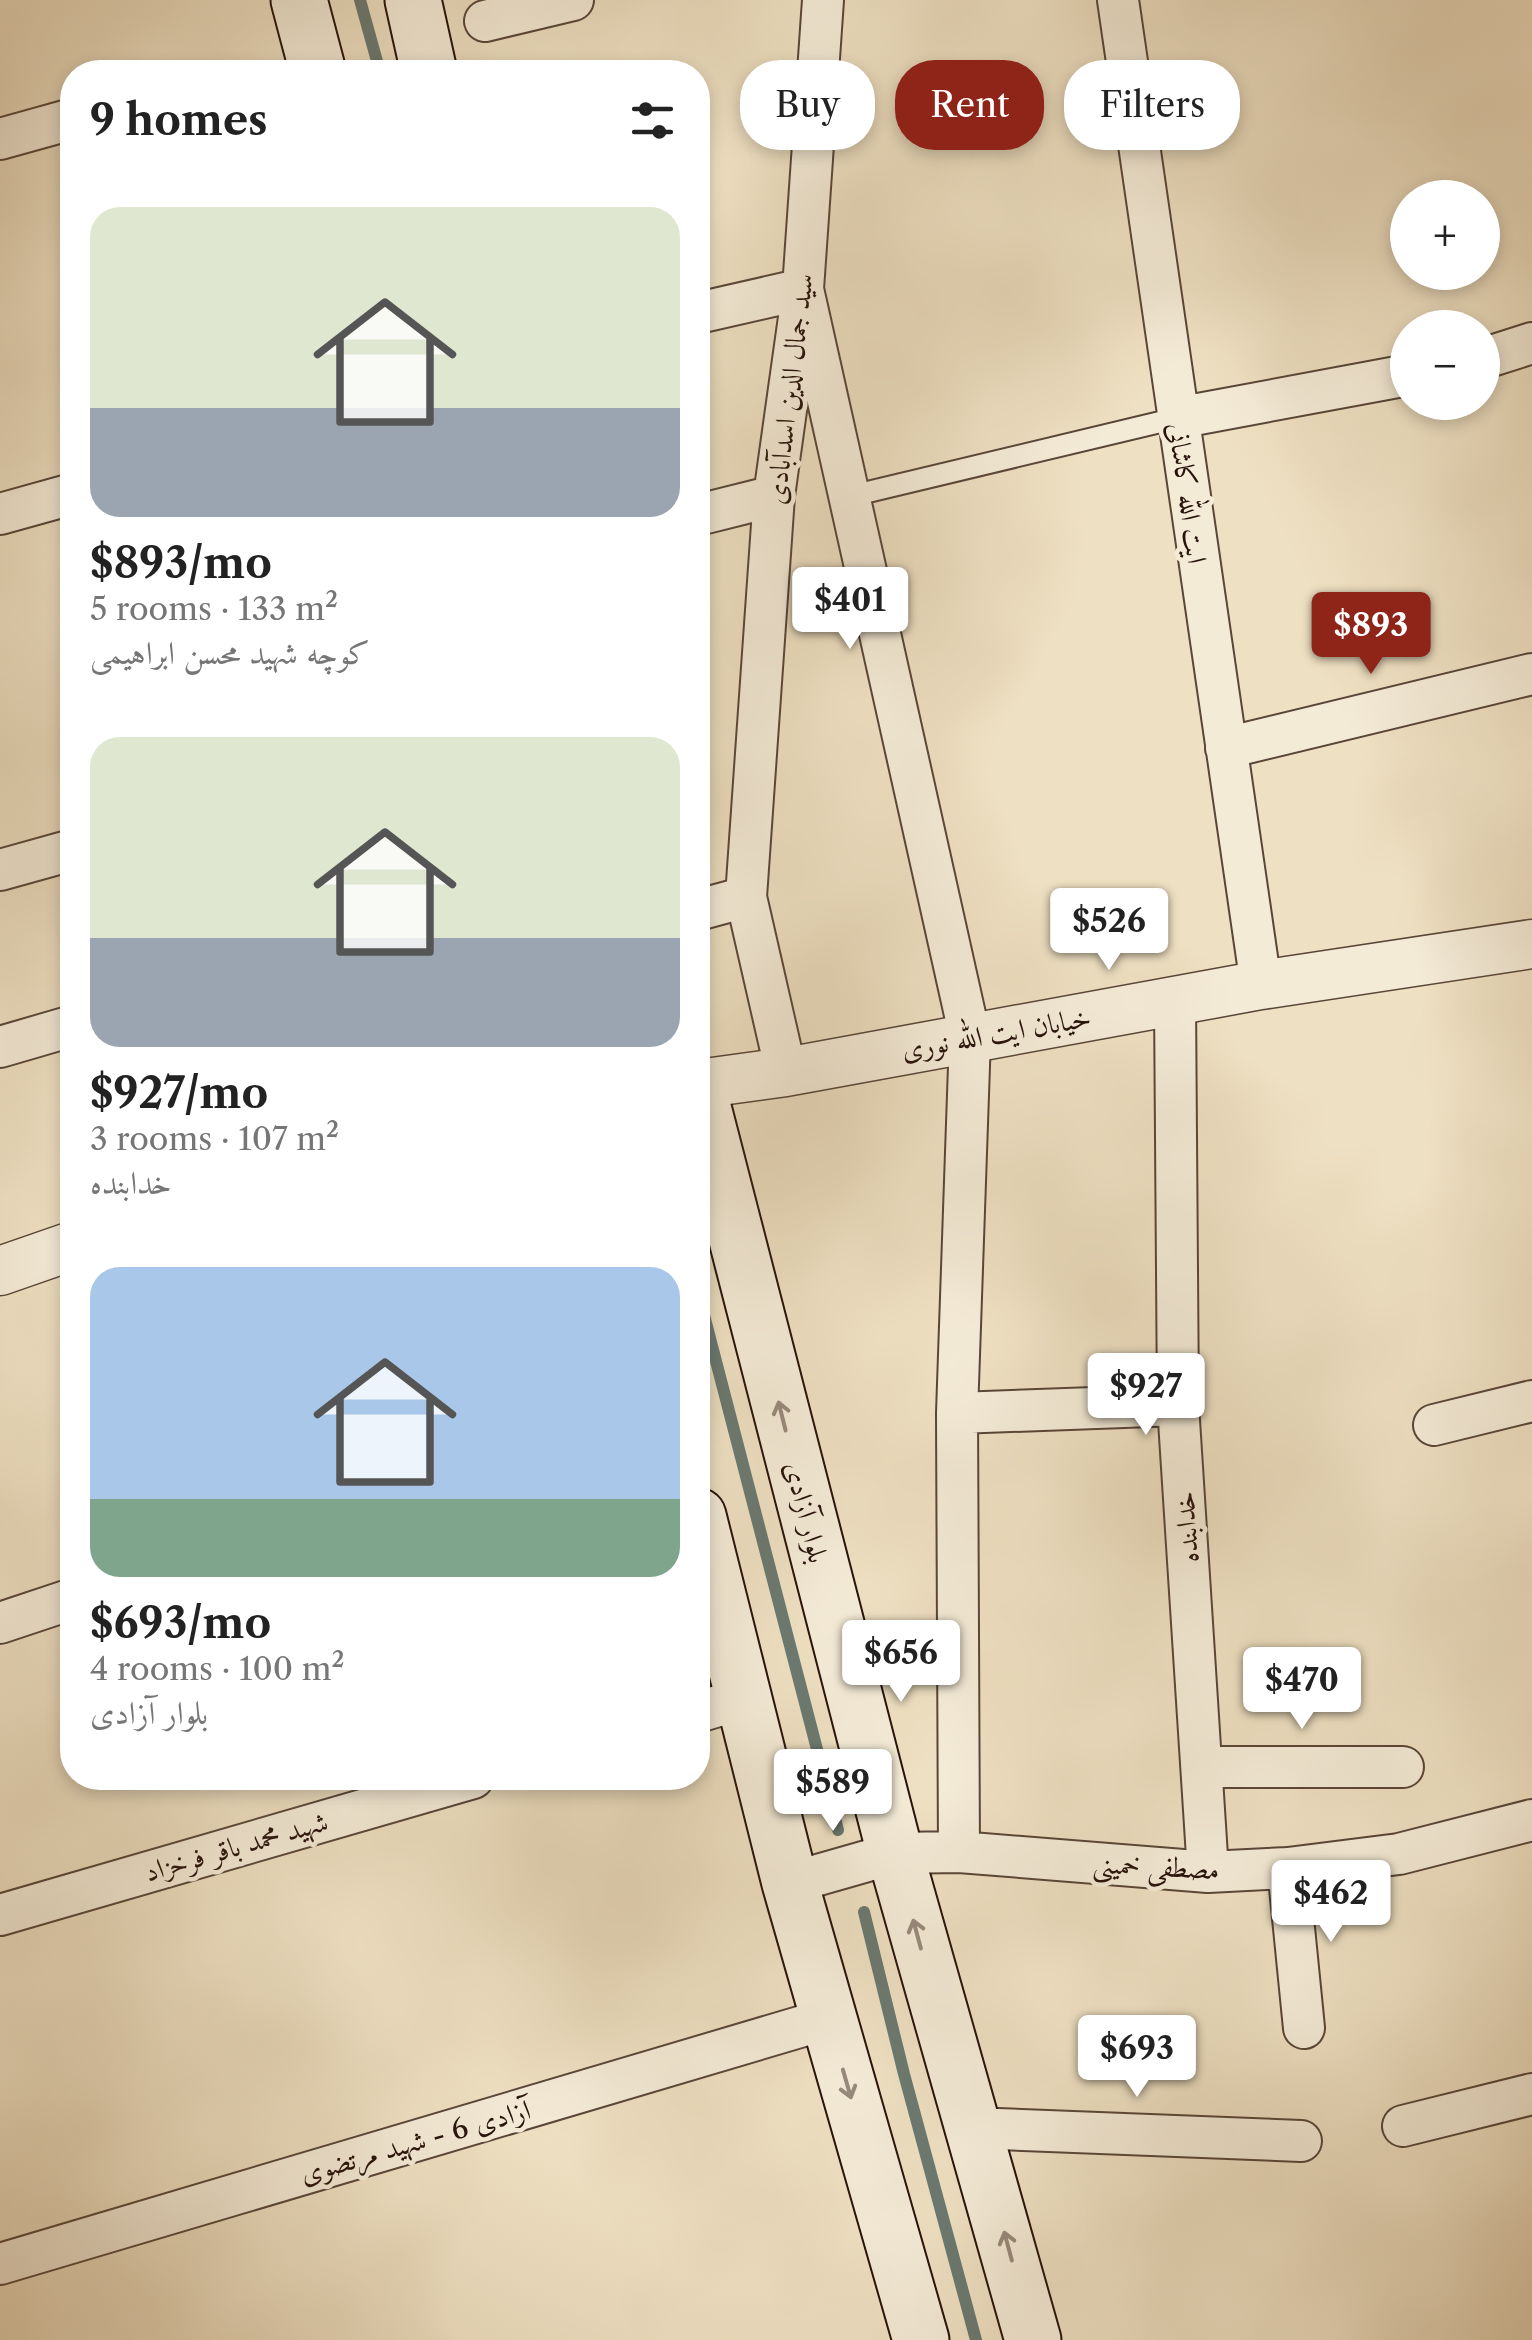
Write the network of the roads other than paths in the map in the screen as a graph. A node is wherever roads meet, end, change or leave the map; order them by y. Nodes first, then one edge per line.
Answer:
1 (298, 0) edge
2 (413, 0) edge
3 (573, 0) edge
4 (823, 0) edge
5 (1118, 0) edge
6 (484, 21) dead end
7 (315, 60) edge
8 (426, 60) edge
9 (60, 122) edge
10 (0, 139) edge
11 (803, 290) junction
12 (710, 311) edge
13 (1532, 343) edge
14 (1500, 353) edge
15 (1390, 378) edge
16 (1177, 418) junction
17 (774, 496) junction
18 (851, 496) junction
19 (60, 497) edge
20 (710, 512) edge
21 (0, 514) edge
22 (1532, 674) edge
23 (1226, 748) junction
24 (60, 853) edge
25 (0, 870) edge
26 (746, 897) junction
27 (710, 907) edge
28 (1532, 944) edge
29 (1261, 985) junction
30 (1175, 1001) junction
31 (60, 1030) edge
32 (970, 1037) junction
33 (0, 1048) edge
34 (786, 1072) junction
35 (710, 1084) edge
36 (710, 1177) edge
37 (716, 1222) edge
38 (60, 1250) edge
39 (0, 1271) edge
40 (1532, 1401) edge
41 (1178, 1405) junction
42 (957, 1414) junction
43 (1434, 1425) dead end
44 (60, 1603) edge
45 (710, 1615) edge
46 (0, 1623) edge
47 (721, 1705) edge
48 (1202, 1767) junction
49 (1403, 1767) dead end
50 (432, 1790) edge
51 (1532, 1820) edge
52 (959, 1852) junction
53 (895, 1853) junction
54 (1288, 1868) junction
55 (1208, 1872) junction
56 (790, 1883) junction
57 (0, 1915) edge
58 (830, 2018) junction
59 (1304, 2028) dead end
60 (1532, 2094) edge
61 (1403, 2126) dead end
62 (971, 2128) junction
63 (1301, 2141) dead end
64 (0, 2264) edge
65 (918, 2339) edge
66 (1033, 2340) edge

1 - 7 main road
2 - 8 main road
3 - 6 street
4 - 11 street, سید جمال الدین اسدآبادی
5 - 16 street, ایت الله کاشانی
9 - 10 street
11 - 12 street
11 - 17 street, سید جمال الدین اسدآبادی
11 - 18 street
13 - 14 street
15 - 16 street
16 - 18 lane
16 - 23 street, ایت الله کاشانی
17 - 20 street
17 - 26 street, سید جمال الدین اسدآبادی
18 - 32 street
19 - 21 street
22 - 23 street
23 - 29 street, ایت الله کاشانی
24 - 25 street
26 - 27 street
26 - 34 street, سید جمال الدین اسدآبادی
28 - 29 street, خیابان ایت الله نوری
29 - 30 street, خیابان ایت الله نوری
30 - 32 street, خیابان ایت الله نوری
30 - 41 street, خدابنده
31 - 33 street
32 - 34 street, خیابان ایت الله نوری
32 - 42 street
34 - 35 street, خیابان ایت الله نوری
36 - 37 main road, بلوار آزادی
53 -> 37 main road, بلوار آزادی
38 - 39 street
40 - 43 street
41 - 42 street
41 - 48 street, خدابنده
42 - 52 street
44 - 46 street
45 - 47 main road
47 - 56 main road
48 - 49 street
48 - 55 street, خدابنده
50 - 57 street, شهید محمد باقر فرخزاد
51 - 54 street, مصطفی خمینی
52 - 53 street, مصطفی خمینی
52 - 55 street, مصطفی خمینی
53 - 56 street, مصطفی خمینی
62 -> 53 main road, بلوار آزادی
54 - 55 street, مصطفی خمینی
54 - 59 street
56 - 58 main road
58 - 64 street, آزادی 6 - شهید مرتضوی
58 -> 65 main road
60 - 61 street
62 - 63 street
66 -> 62 main road, بلوار آزادی

